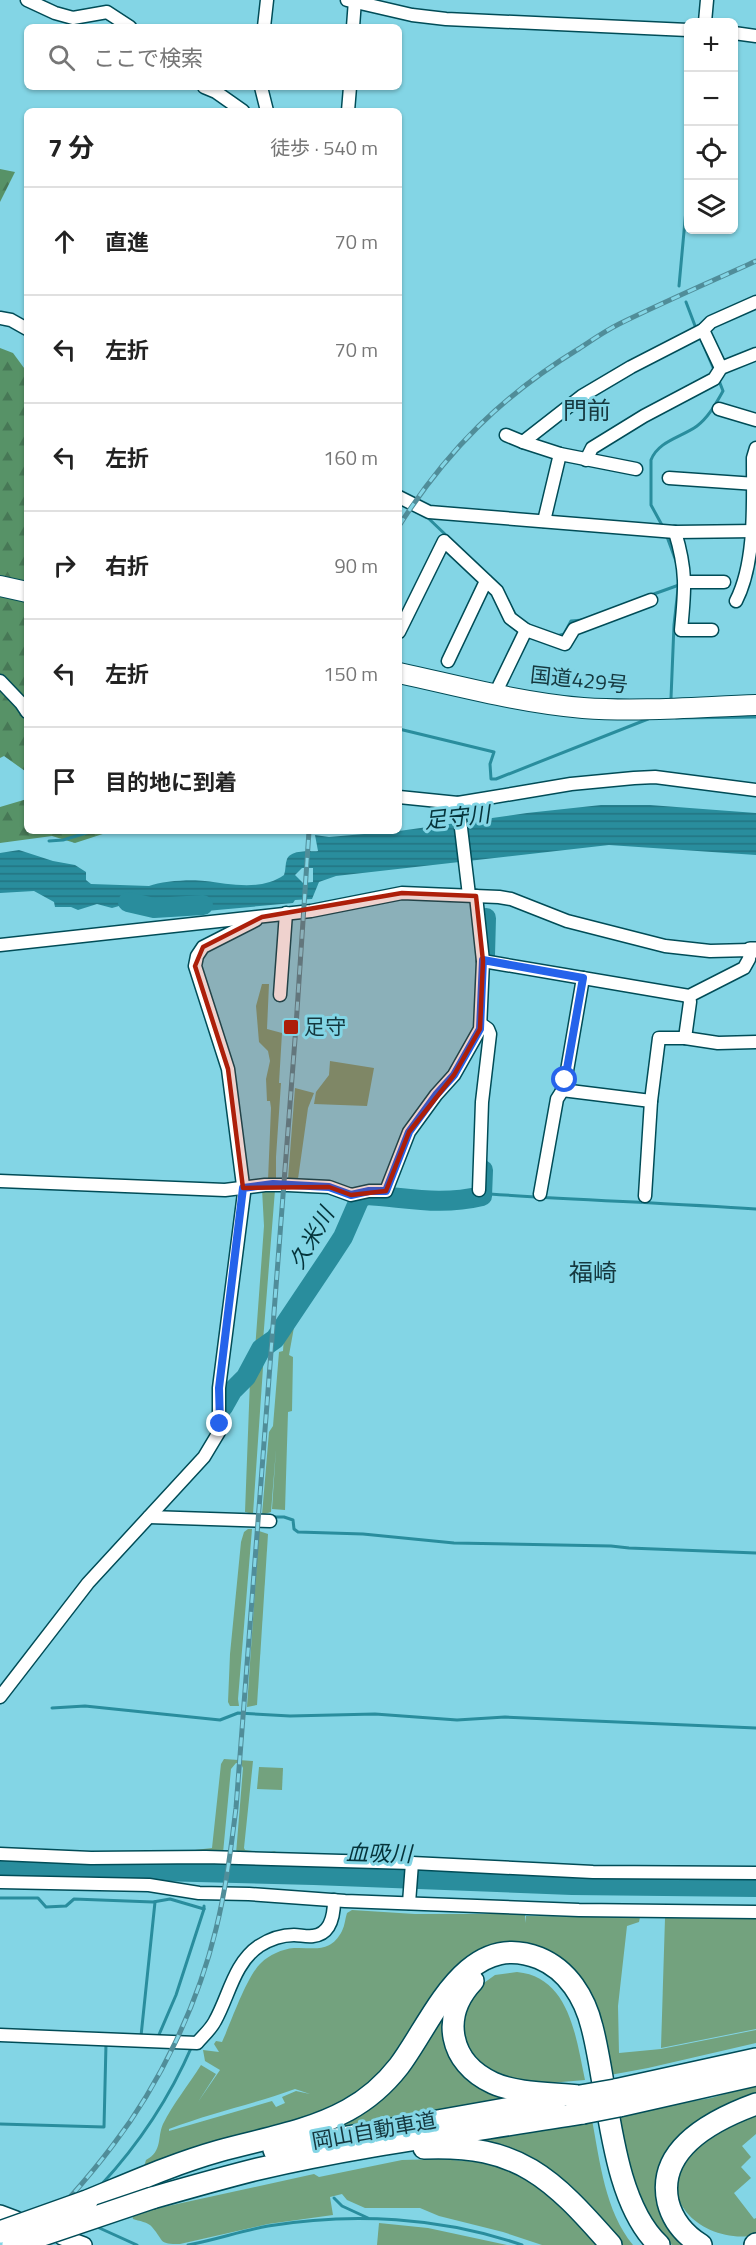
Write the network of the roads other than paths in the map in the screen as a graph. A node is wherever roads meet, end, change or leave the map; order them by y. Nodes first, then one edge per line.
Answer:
1 (27, 0) edge
2 (267, 0) edge
3 (706, 0) edge
4 (352, 1) edge
5 (705, 18) edge
6 (125, 24) edge
7 (264, 24) edge
8 (353, 24) edge
9 (684, 30) edge
10 (738, 34) edge
11 (756, 36) edge
12 (211, 90) edge
13 (262, 90) edge
14 (350, 90) edge
15 (239, 108) edge
16 (266, 108) edge
17 (348, 108) edge
18 (756, 302) edge
19 (0, 318) edge
20 (24, 327) edge
21 (700, 332) junction
22 (756, 354) edge
23 (718, 373) junction
24 (719, 409) dead end
25 (756, 420) edge
26 (506, 435) dead end
27 (524, 442) junction
28 (756, 448) edge
29 (560, 454) junction
30 (586, 460) junction
31 (636, 470) dead end
32 (669, 478) dead end
33 (754, 484) edge
34 (402, 498) edge
35 (544, 521) junction
36 (754, 531) edge
37 (675, 532) junction
38 (486, 581) junction
39 (686, 582) junction
40 (724, 582) dead end
41 (0, 586) edge
42 (24, 591) edge
43 (651, 600) dead end
44 (736, 601) dead end
45 (402, 626) edge
46 (526, 630) junction
47 (712, 630) dead end
48 (448, 661) dead end
49 (402, 674) edge
50 (0, 681) edge
51 (495, 694) junction
52 (756, 705) edge
53 (24, 708) edge
54 (756, 790) edge
55 (402, 797) edge
56 (458, 805) junction
57 (471, 892) junction
58 (286, 913) junction
59 (262, 917) junction
60 (0, 945) edge
61 (753, 950) edge
62 (483, 960) junction
63 (583, 978) junction
64 (280, 995) dead end
65 (688, 996) junction
66 (480, 1024) junction
67 (685, 1038) junction
68 (756, 1042) edge
69 (562, 1090) junction
70 (651, 1101) junction
71 (0, 1181) edge
72 (243, 1188) junction
73 (479, 1190) dead end
74 (540, 1194) dead end
75 (645, 1196) dead end
76 (149, 1517) junction
77 (270, 1521) dead end
78 (0, 1697) edge
79 (0, 1854) edge
80 (412, 1866) junction
81 (756, 1874) edge
82 (0, 1882) edge
83 (334, 1900) junction
84 (409, 1900) junction
85 (756, 1912) edge
86 (0, 2035) edge
87 (756, 2059) edge
88 (756, 2075) edge
89 (617, 2098) junction
90 (756, 2104) edge
91 (581, 2105) junction
92 (309, 2159) junction
93 (151, 2185) junction
94 (0, 2213) edge
95 (8, 2226) edge
96 (62, 2236) dead end
97 (13, 2245) edge
98 (84, 2245) edge
99 (611, 2245) edge
100 (643, 2245) edge
101 (659, 2245) edge
102 (701, 2245) edge

1 - 6 street
2 - 7 street
3 - 5 street
4 - 8 street
4 - 9 street
10 - 11 street
12 - 15 street
13 - 16 street
14 - 17 street
18 - 21 street
19 - 20 street
21 - 23 street
21 - 27 street
22 - 23 street
23 - 30 street
24 - 25 street
26 - 27 street
27 - 29 street
28 - 33 street
29 - 30 street
29 - 35 street
30 - 31 street
32 - 33 street
33 - 36 street
34 - 35 street
35 - 37 street
36 - 37 street
36 - 44 street
37 - 39 street
38 - 45 street
38 - 46 street
38 - 48 street
39 - 40 street
39 - 47 street
41 - 42 highway
43 - 46 street
46 - 51 street
49 - 51 highway, 国道429号
50 - 53 street
51 - 52 highway, 国道429号
54 - 56 street
55 - 56 street
56 - 57 street
57 - 58 street
57 - 61 street
57 - 62 street
58 - 59 street
58 - 64 street
59 - 60 street
59 - 72 street
61 - 65 street
62 - 63 street
62 - 66 street
63 - 65 street
63 - 69 street
65 - 67 street
66 - 72 street
66 - 73 street
67 - 68 street
67 - 70 street
69 - 70 street
69 - 74 street
70 - 75 street
71 - 72 street
72 - 76 street
76 - 77 street
76 - 78 street
79 - 80 street
80 - 81 street
80 - 84 street
82 - 83 street
83 - 84 street
83 - 86 street
84 - 85 street
87 - 89 highway, 岡山自動車道
88 - 89 highway, 岡山自動車道
89 - 91 highway, 岡山自動車道, bridge
90 - 102 highway
91 - 92 highway, 岡山自動車道
91 - 93 highway, 岡山自動車道
91 - 100 highway
92 - 93 highway, 岡山自動車道
92 - 99 highway
93 - 95 highway, bridge
93 - 97 highway, 岡山自動車道, bridge
93 - 101 highway
94 - 95 street
96 - 98 street

